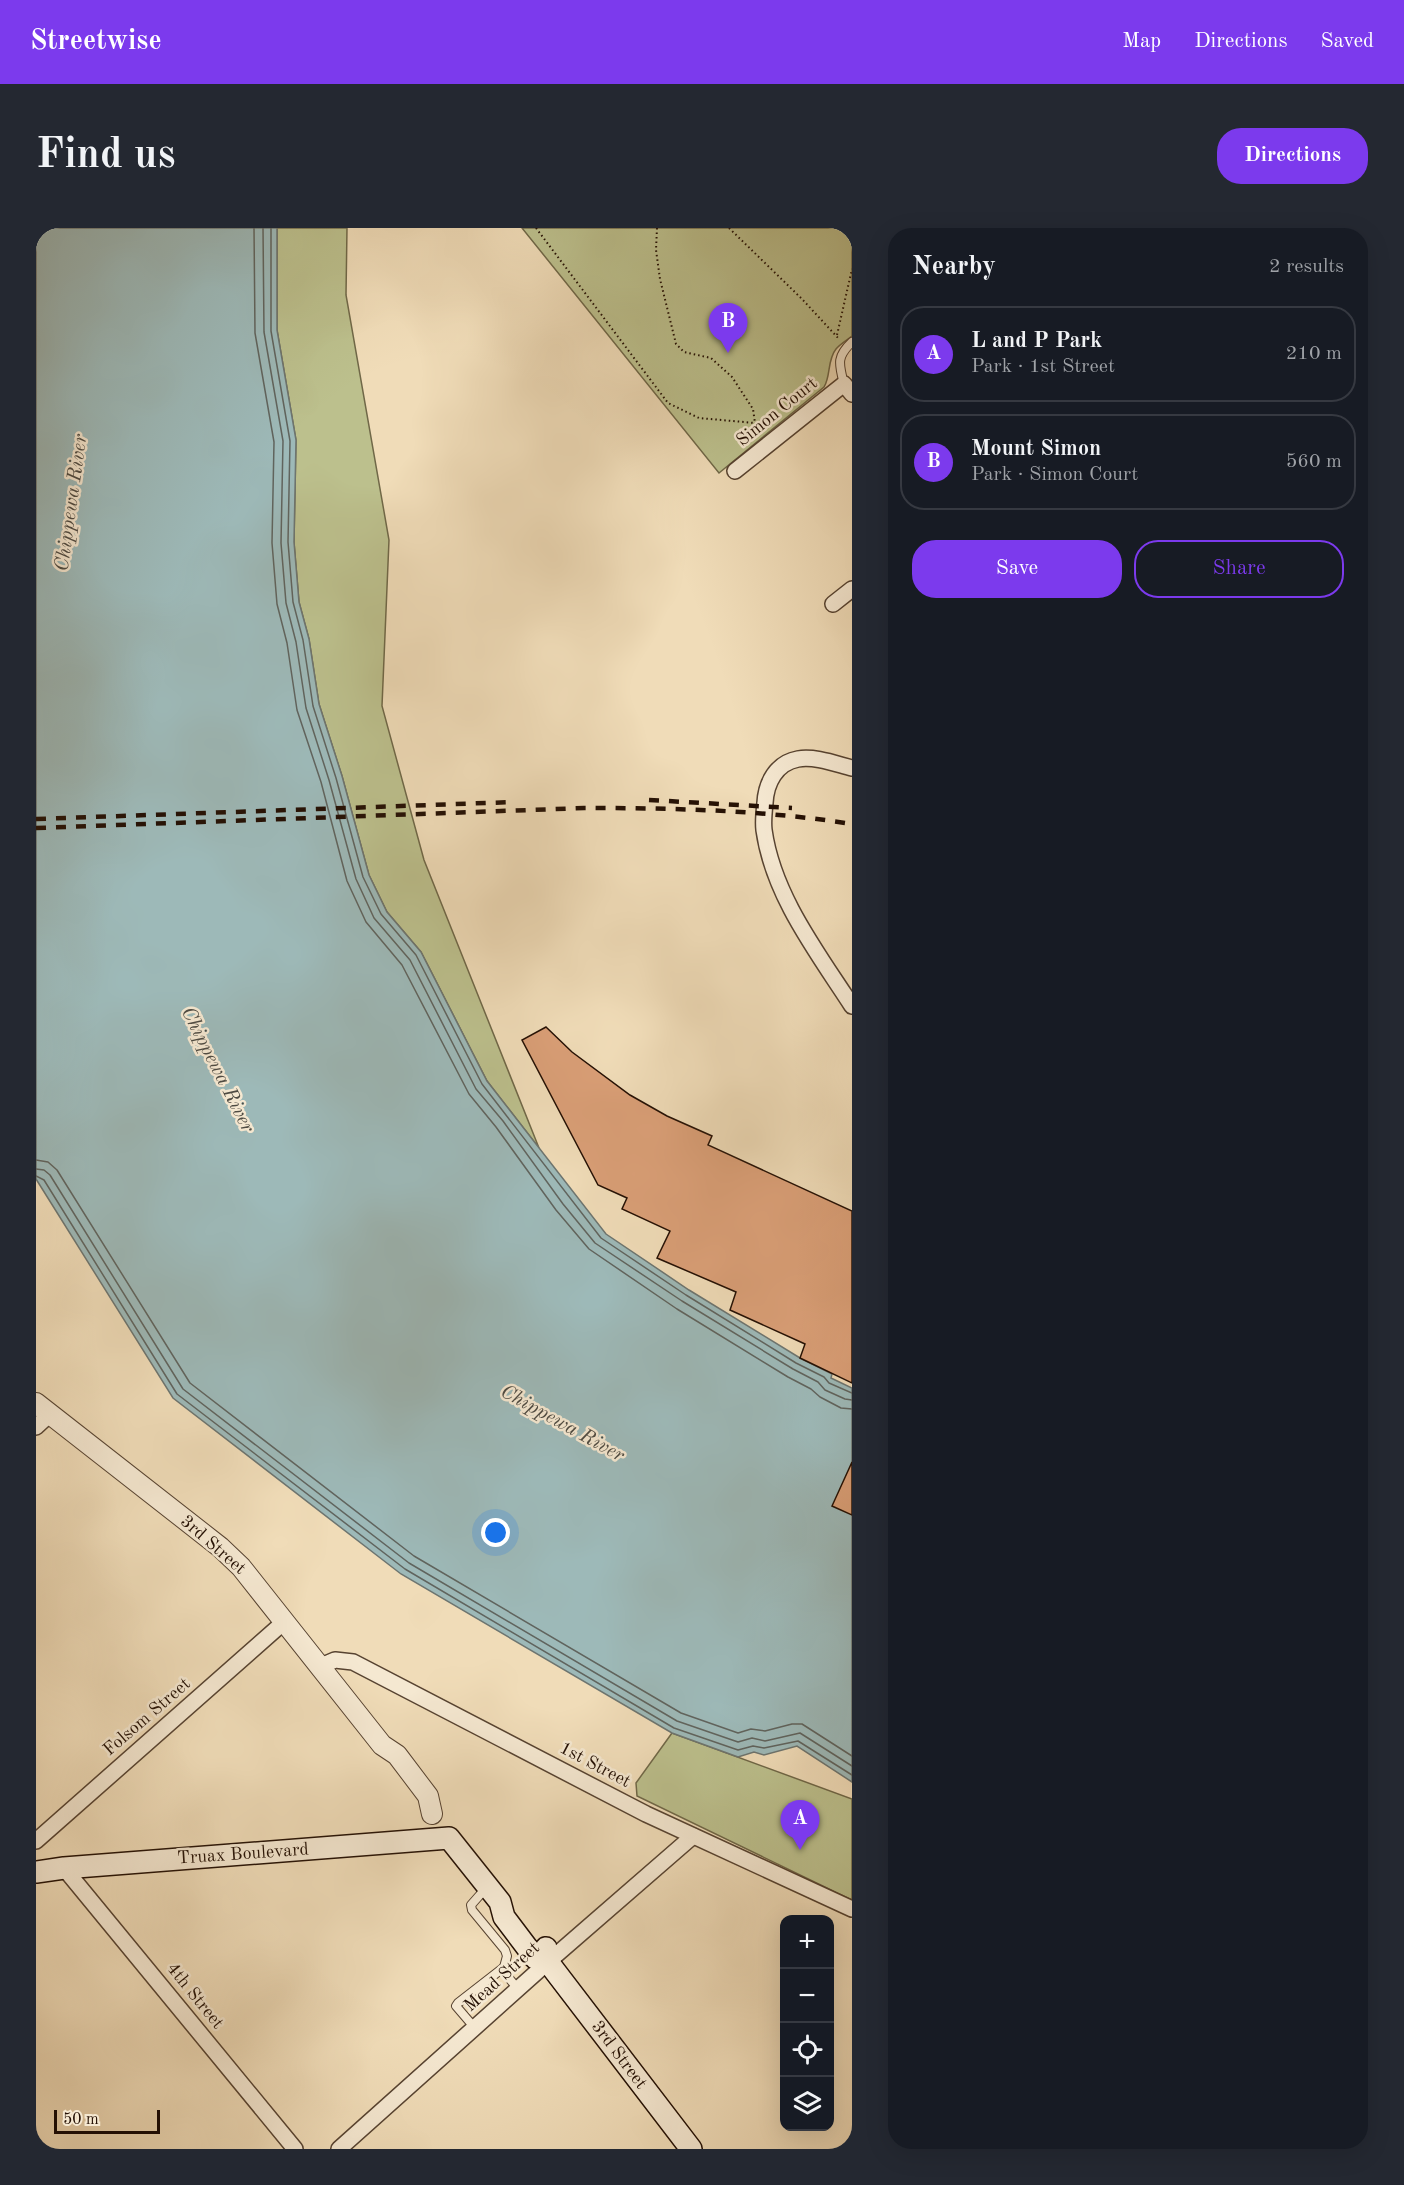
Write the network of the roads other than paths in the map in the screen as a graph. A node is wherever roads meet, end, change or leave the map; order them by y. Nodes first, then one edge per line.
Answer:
1 (852, 342) edge
2 (848, 389) edge
3 (735, 471) dead end
4 (852, 589) edge
5 (833, 604) dead end
6 (852, 768) edge
7 (852, 1006) edge
8 (41, 1415) edge
9 (284, 1622) junction
10 (321, 1666) junction
11 (693, 1836) junction
12 (449, 1838) junction
13 (36, 1841) edge
14 (64, 1868) junction
15 (36, 1872) edge
16 (494, 1895) junction
17 (852, 1909) edge
18 (548, 1962) junction
19 (503, 1968) junction
20 (518, 1989) junction
21 (474, 2027) junction
22 (295, 2149) edge
23 (339, 2149) edge
24 (691, 2149) edge

1 - 2 lane
2 - 3 street, Simon Court
4 - 5 street
6 - 7 street
8 - 9 street, 3rd Street
9 - 10 street, 3rd Street
9 - 13 street, Folsom Street
10 - 11 street, 1st Street
10 - 12 street, 3rd Street
11 - 17 street, 1st Street
11 - 18 street, Mead Street
12 - 14 main road, Truax Boulevard
12 - 16 main road, 3rd Street
14 - 15 main road, Truax Boulevard
14 - 22 street, 4th Street
16 - 18 main road, 3rd Street
16 - 19 lane
18 - 20 street, Mead Street
18 - 24 main road, 3rd Street
19 - 20 lane
19 - 21 lane
20 - 21 street, Mead Street
21 - 23 street, Mead Street

